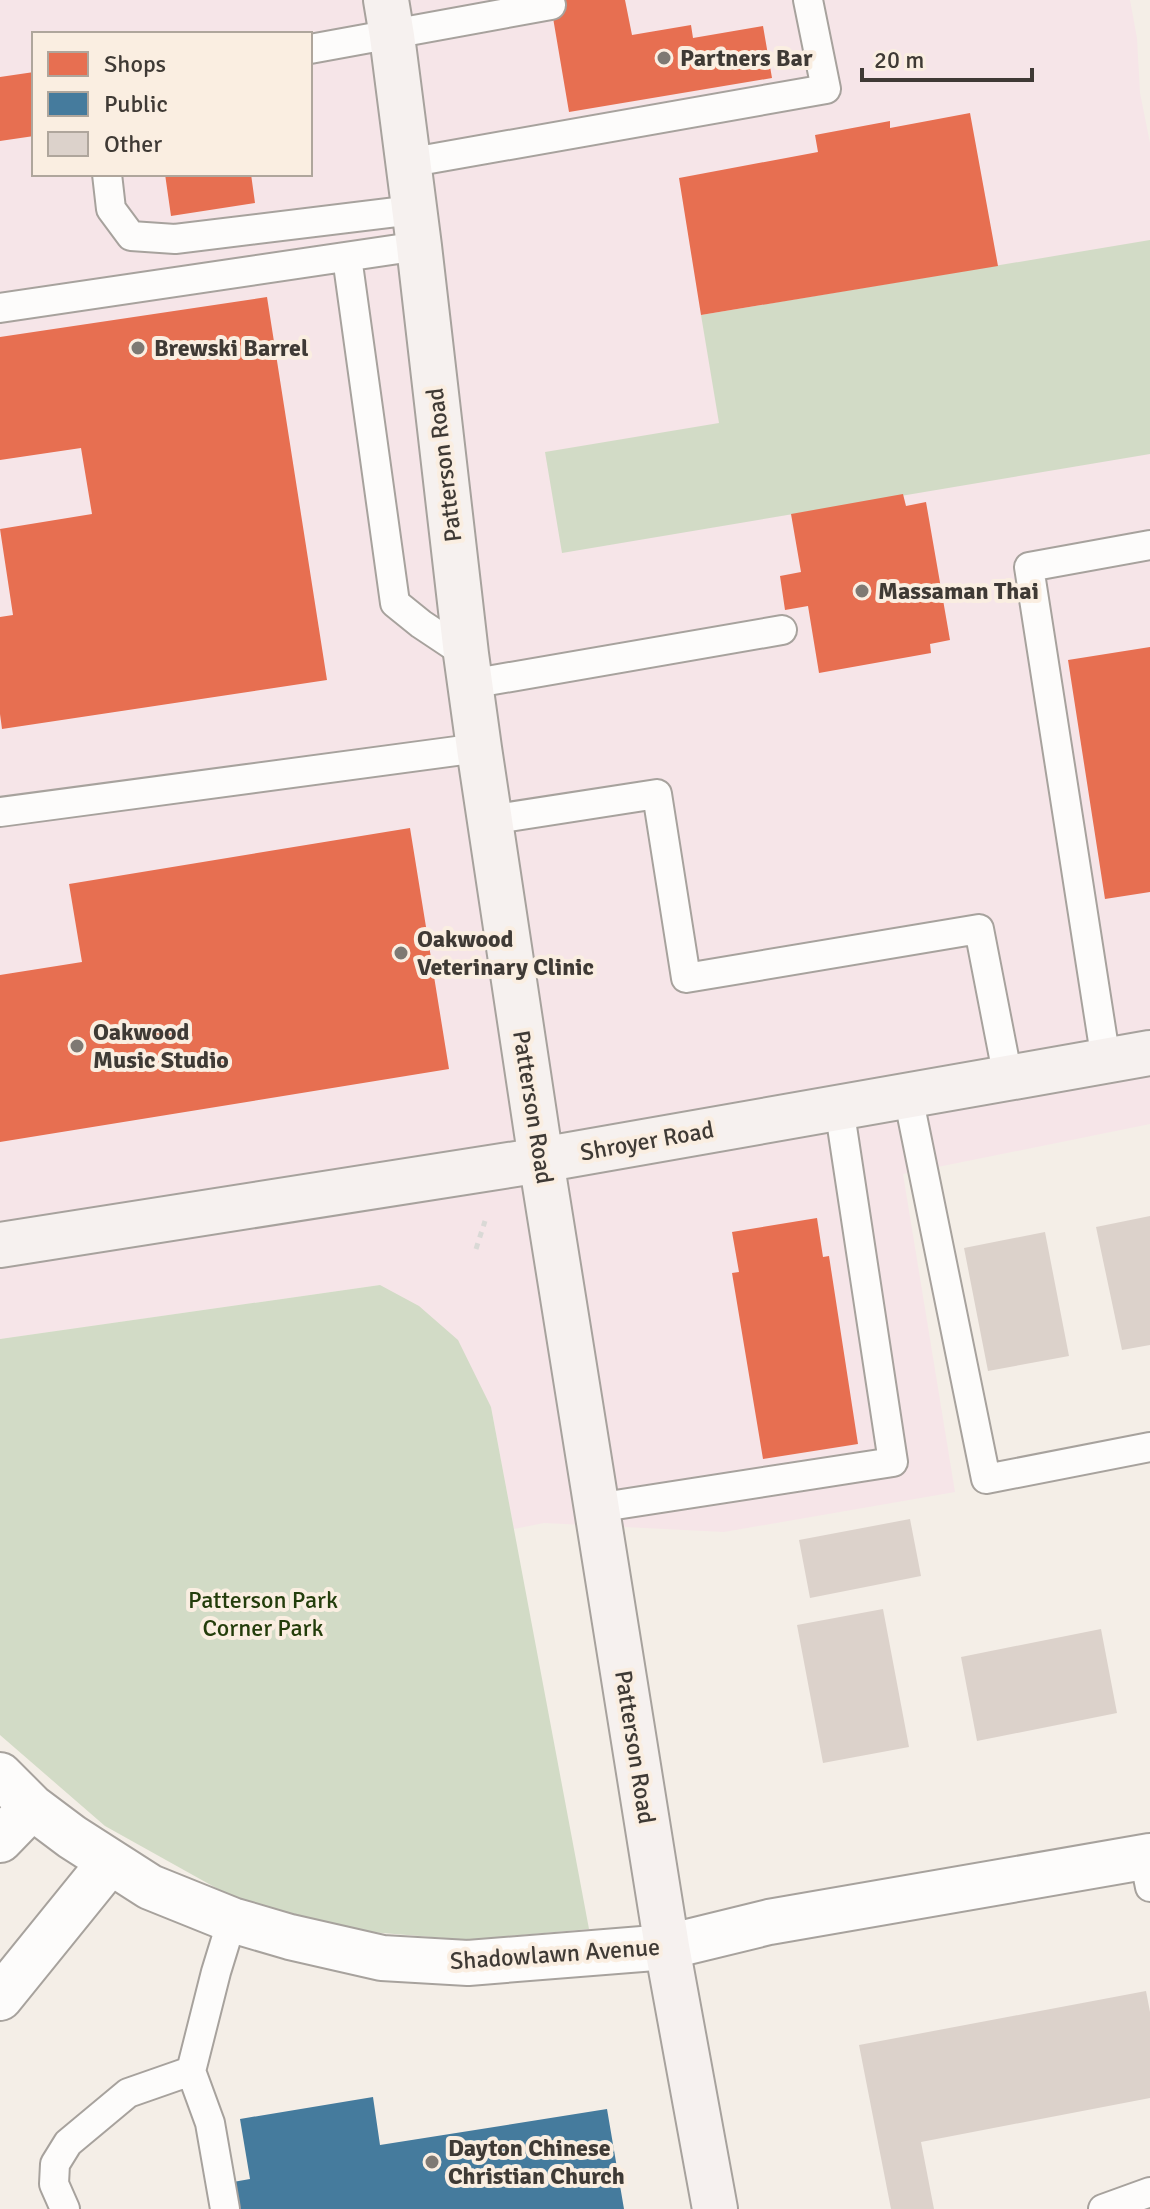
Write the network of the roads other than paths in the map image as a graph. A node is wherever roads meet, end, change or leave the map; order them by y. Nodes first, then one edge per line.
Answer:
1 (808, 0) edge
2 (551, 5) dead end
3 (389, 18) edge
4 (312, 48) edge
5 (407, 163) junction
6 (107, 176) edge
7 (416, 228) junction
8 (347, 257) junction
9 (0, 308) edge
10 (1150, 545) edge
11 (782, 630) dead end
12 (468, 669) junction
13 (479, 748) junction
14 (0, 812) edge
15 (489, 820) junction
16 (1150, 1053) edge
17 (1106, 1061) junction
18 (1008, 1078) junction
19 (908, 1096) junction
20 (839, 1107) junction
21 (541, 1160) junction
22 (0, 1245) edge
23 (1150, 1447) edge
24 (596, 1508) junction
25 (0, 1775) edge
26 (32, 1807) junction
27 (0, 1840) edge
28 (110, 1862) junction
29 (1148, 1866) edge
30 (232, 1920) junction
31 (667, 1947) junction
32 (0, 1998) edge
33 (191, 2071) junction
34 (1150, 2192) edge
35 (65, 2209) edge
36 (225, 2209) edge
37 (715, 2209) edge
38 (1103, 2209) edge

1 - 5 lane
2 - 3 lane
3 - 4 lane
3 - 5 main road, Patterson Road
5 - 7 main road, Patterson Road
6 - 7 lane
7 - 8 lane
7 - 12 main road, Patterson Road
8 - 9 lane
8 - 12 lane
10 - 17 lane
11 - 12 lane
12 - 13 main road, Patterson Road
13 - 14 lane
13 - 15 main road, Patterson Road
15 - 18 lane
15 - 21 main road, Patterson Road
16 - 17 main road, Shroyer Road
17 - 18 main road, Shroyer Road
18 - 19 main road, Shroyer Road
19 - 20 main road, Shroyer Road
19 - 23 lane
20 - 21 main road, Shroyer Road
20 - 24 lane
21 - 22 main road, Shroyer Road
21 - 24 main road, Patterson Road
24 - 31 main road, Patterson Road
25 - 26 street, Shadowlawn Avenue
26 - 27 street
26 - 28 street, Shadowlawn Avenue
28 - 30 street, Shadowlawn Avenue
28 - 32 street
29 - 31 street, Shadowlawn Avenue
30 - 31 street, Shadowlawn Avenue
30 - 33 lane
31 - 37 main road, Patterson Road
33 - 35 lane
33 - 36 lane
34 - 38 lane

